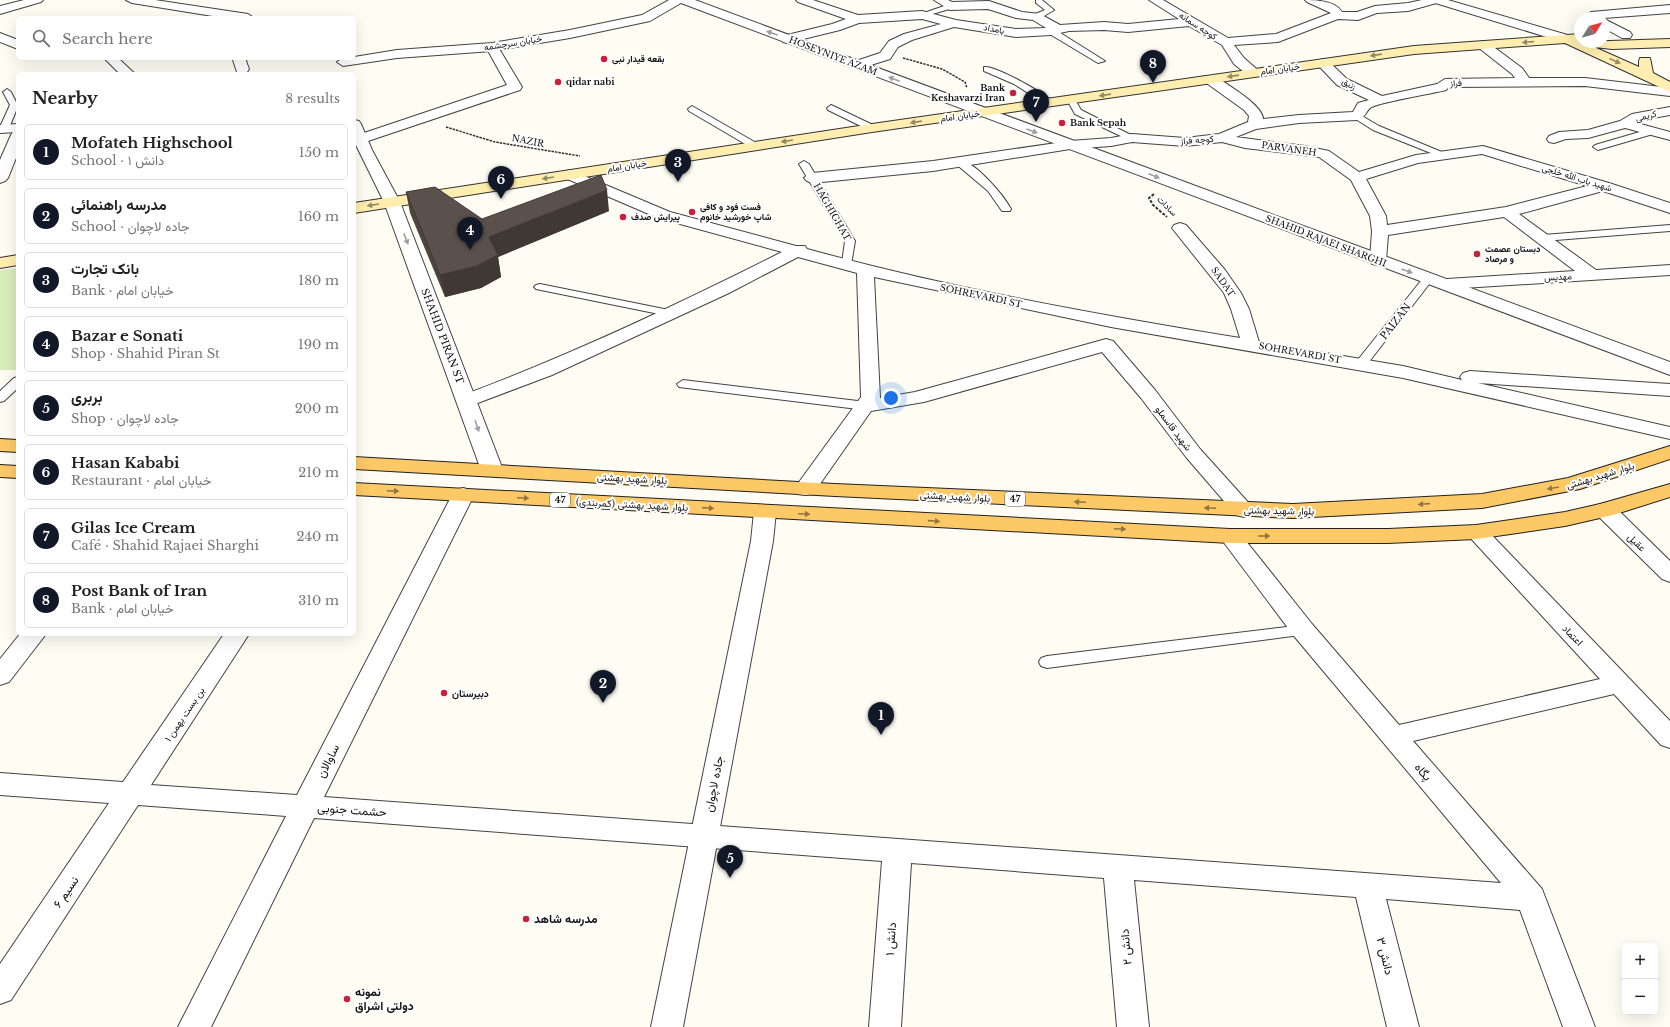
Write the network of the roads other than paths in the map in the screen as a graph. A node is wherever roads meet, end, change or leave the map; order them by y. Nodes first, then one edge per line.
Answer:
1 (37, 0) edge
2 (132, 0) edge
3 (678, 0) edge
4 (684, 0) edge
5 (802, 0) edge
6 (1155, 0) edge
7 (1311, 0) edge
8 (1436, 0) edge
9 (1039, 1) dead end
10 (1487, 1) dead end
11 (945, 3) edge
12 (1465, 9) junction
13 (1670, 9) edge
14 (0, 10) edge
15 (1610, 14) edge
16 (922, 15) junction
17 (1337, 15) junction
18 (235, 16) edge
19 (1036, 17) junction
20 (857, 19) junction
21 (1189, 22) junction
22 (954, 24) junction
23 (1610, 26) edge
24 (1054, 29) junction
25 (1664, 33) edge
26 (1626, 35) junction
27 (1610, 36) edge
28 (0, 38) edge
29 (787, 38) junction
30 (1574, 38) edge
31 (1574, 39) edge
32 (1670, 39) edge
33 (1226, 42) junction
34 (1670, 43) edge
35 (16, 44) edge
36 (1483, 45) junction
37 (1610, 45) edge
38 (492, 47) junction
39 (1594, 48) edge
40 (1670, 55) edge
41 (356, 58) edge
42 (112, 60) edge
43 (341, 60) edge
44 (1101, 61) dead end
45 (1322, 63) junction
46 (858, 65) junction
47 (987, 69) dead end
48 (126, 72) edge
49 (338, 72) edge
50 (1254, 73) junction
51 (1647, 75) junction
52 (1210, 79) junction
53 (1524, 81) junction
54 (7, 92) dead end
55 (1668, 93) edge
56 (1071, 100) junction
57 (1379, 100) junction
58 (1050, 103) junction
59 (831, 108) dead end
60 (692, 109) dead end
61 (1670, 111) edge
62 (982, 112) junction
63 (1357, 116) junction
64 (1625, 124) junction
65 (1253, 125) junction
66 (7, 128) edge
67 (872, 128) junction
68 (356, 132) edge
69 (1650, 132) junction
70 (1670, 136) edge
71 (1132, 138) junction
72 (1222, 138) junction
73 (1554, 139) dead end
74 (16, 144) edge
75 (1070, 145) junction
76 (755, 146) junction
77 (360, 147) edge
78 (1598, 147) dead end
79 (1444, 155) junction
80 (12, 161) edge
81 (959, 162) junction
82 (804, 164) dead end
83 (570, 175) junction
84 (1357, 177) junction
85 (0, 178) edge
86 (812, 178) junction
87 (1604, 186) junction
88 (392, 202) junction
89 (356, 208) edge
90 (1670, 208) edge
91 (1006, 209) dead end
92 (1507, 212) junction
93 (1180, 228) road end
94 (1670, 228) edge
95 (1380, 231) junction
96 (1543, 238) junction
97 (799, 250) junction
98 (16, 260) edge
99 (1378, 260) junction
100 (0, 263) edge
101 (847, 263) junction
102 (866, 270) junction
103 (1670, 270) edge
104 (1592, 275) junction
105 (1428, 279) junction
106 (1447, 284) junction
107 (540, 287) dead end
108 (669, 313) junction
109 (1111, 322) junction
110 (1106, 345) junction
111 (1251, 345) junction
112 (1361, 364) junction
113 (1670, 369) edge
114 (1403, 372) junction
115 (16, 383) edge
116 (683, 384) dead end
117 (1670, 390) edge
118 (0, 398) edge
119 (468, 400) junction
120 (866, 406) junction
121 (1670, 434) edge
122 (0, 445) edge
123 (16, 446) edge
124 (1670, 452) edge
125 (356, 463) edge
126 (492, 470) junction
127 (0, 471) edge
128 (16, 472) edge
129 (743, 484) junction
130 (805, 488) junction
131 (356, 489) edge
132 (1670, 490) edge
133 (463, 495) junction
134 (737, 510) junction
135 (1244, 510) junction
136 (1605, 510) junction
137 (765, 512) junction
138 (1476, 532) junction
139 (1230, 536) junction
140 (1670, 574) edge
141 (1303, 630) junction
142 (32, 636) edge
143 (236, 636) edge
144 (1047, 662) dead end
145 (0, 676) edge
146 (1620, 684) junction
147 (1392, 736) junction
148 (1670, 738) edge
149 (0, 784) edge
150 (131, 794) junction
151 (305, 807) junction
152 (704, 836) junction
153 (897, 851) junction
154 (1118, 867) junction
155 (1368, 885) junction
156 (1531, 898) junction
157 (0, 990) edge
158 (194, 1027) edge
159 (667, 1027) edge
160 (885, 1027) edge
161 (1133, 1027) edge
162 (1403, 1027) edge
163 (1579, 1027) edge

1 - 14 street
2 - 18 street
3 - 38 street, خیابان سرچشمه
29 -> 4 street, HOSEYNIYE AZAM
5 - 20 street, بامداد
6 - 21 street, کوچه سمانه
7 - 17 street
8 - 12 street
8 - 17 street
9 - 19 lane
10 - 12 street
11 - 16 lane
11 - 19 street
12 - 30 street
13 - 15 street
16 - 20 street, بامداد
16 - 22 street, بامداد
17 - 33 street
19 - 24 street
20 - 29 street
21 - 24 street, بامداد
21 - 33 street, کوچه سمانه
22 - 24 street, بامداد
22 - 46 street
23 - 26 street
24 - 44 lane
25 - 26 main road
25 - 32 main road
26 - 27 main road
28 - 35 street
29 - 46 street, HOSEYNIYE AZAM
31 -> 36 main road, خیابان امام
33 - 50 street, کوچه سمانه
34 - 37 main road
36 -> 45 main road, خیابان امام
36 - 53 street
38 - 41 street, خیابان سرچشمه
38 - 77 street
39 -> 51 main road
40 - 51 main road
42 - 48 street
43 - 49 street
45 - 50 main road, خیابان امام
45 - 57 street, زنبق
62 -> 46 street, HOSEYNIYE AZAM
47 - 58 lane
50 -> 52 main road, خیابان امام
51 - 55 main road
52 -> 56 main road, خیابان امام
52 - 65 street
53 - 55 street, فراز
53 - 57 street, فراز
54 - 66 lane
56 - 58 main road, خیابان امام
56 - 71 lane
57 - 63 street, فراز
58 - 62 main road, خیابان امام
59 - 67 lane
60 - 76 lane
61 - 64 street, کریمی
62 -> 67 main road, خیابان امام
62 -> 75 street, SHAHID RAJAEI SHARGHI
63 - 65 street
63 - 79 lane
64 - 69 street, کریمی
64 - 73 street
65 - 72 street, کوچه فراز
67 -> 76 main road, خیابان امام
68 - 77 street, SHAHID PIRAN ST
69 - 70 street, کریمی
69 - 78 lane
71 - 72 street, کوچه فراز
71 - 75 street, کوچه فراز
72 - 84 street, PARVANEH
74 - 80 street
75 - 81 street, کوچه فراز
75 -> 99 street, SHAHID RAJAEI SHARGHI
76 - 83 main road, خیابان امام
77 - 88 street, SHAHID PIRAN ST
79 - 84 street
79 - 87 street, شهید باب الله خلجی
80 - 85 street
81 - 86 street, کوچه فراز
81 - 91 lane
82 - 86 lane, HAGHIGHAT
83 -> 88 main road, خیابان امام
83 - 97 street, SOHREVARDI ST
84 - 95 street, PARVANEH
86 - 101 lane, HAGHIGHAT
87 - 90 street, شهید باب الله خلجی
87 - 92 street
88 -> 89 main road, خیابان امام
88 -> 119 street, SHAHID PIRAN ST
92 - 95 street
92 - 96 street
93 - 111 street, SADAT
94 - 96 lane
95 - 99 street, PARVANEH
96 - 104 street
97 - 101 street, SOHREVARDI ST
97 - 108 street
98 - 100 main road
99 -> 105 street, SHAHID RAJAEI SHARGHI
101 - 102 street, SOHREVARDI ST
102 - 109 street, SOHREVARDI ST
102 - 120 street
103 - 104 street, مهدیس
104 - 106 street, مهدیس
105 - 106 street, SHAHID RAJAEI SHARGHI
105 - 112 lane, PAIZAN
106 - 113 street, SHAHID RAJAEI SHARGHI
107 - 108 lane
108 - 119 street
109 - 110 street
109 - 111 street, SOHREVARDI ST
110 - 120 street
110 - 135 street, شهید قاسملو
111 - 112 street, SOHREVARDI ST
112 - 114 street, SOHREVARDI ST
114 - 117 street, SOHREVARDI ST
114 - 121 street, SOHREVARDI ST
115 - 118 lane
116 - 120 lane
119 -> 126 street, SHAHID PIRAN ST
120 - 130 street
122 - 123 main road
124 -> 135 main road, بلوار شهید بهشتی / 47
125 - 126 main road, بلوار شهید بهشتی / 47
126 - 129 main road, بلوار شهید بهشتی / 47
127 - 128 main road
129 - 130 main road, بلوار شهید بهشتی / 47
129 - 134 main road
135 -> 130 main road, بلوار شهید بهشتی / 47
131 -> 133 main road, بلوار شهید بهشتی (کمربندی) / 47
132 - 136 main road, 47
133 -> 134 main road, بلوار شهید بهشتی (کمربندی) / 47
133 - 151 street, ساوالان
134 - 137 main road, بلوار شهید بهشتی (کمربندی) / 47
136 - 138 main road, 47
136 - 140 street, عقیل
137 -> 139 main road, 47
137 - 152 street, جاده لاچوان
139 -> 138 main road, 47
138 - 146 street, اعتماد
139 - 141 street, پگاه
141 - 144 lane
141 - 147 street, پگاه
142 - 145 street
143 - 150 street, بن بست بهمن ۱
146 - 147 street
146 - 148 street, اعتماد
147 - 156 street, پگاه
149 - 150 street, حشمت جنوبی
150 - 151 street, حشمت جنوبی
150 - 157 street, نسیم ۶
151 - 152 street, حشمت جنوبی
151 - 158 street, ساوالان
152 - 153 street, حشمت جنوبی
152 - 159 street, جاده لاچوان
153 - 154 street, حشمت جنوبی
153 - 160 street, دانش ۱
154 - 155 street, حشمت جنوبی
154 - 161 street, دانش ۲
155 - 156 street, حشمت جنوبی
155 - 162 street, دانش ۳
156 - 163 street, پگاه

